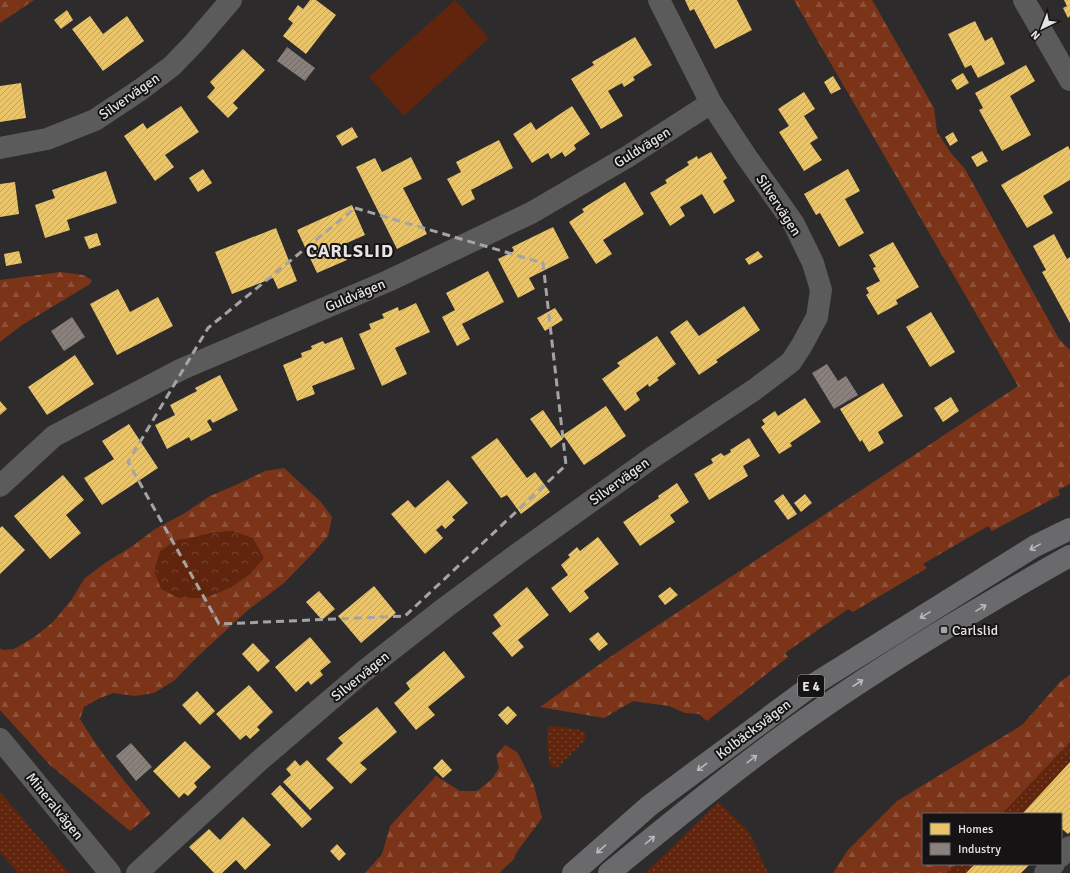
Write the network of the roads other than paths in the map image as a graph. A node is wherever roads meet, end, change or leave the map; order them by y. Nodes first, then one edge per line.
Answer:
1 (231, 0) edge
2 (659, 0) edge
3 (1024, 0) edge
4 (1070, 80) edge
5 (711, 103) junction
6 (0, 148) edge
7 (0, 486) edge
8 (1070, 529) edge
9 (1070, 556) edge
10 (0, 739) edge
11 (1070, 847) edge
12 (1062, 855) edge
13 (1053, 865) edge
14 (110, 873) edge
15 (137, 873) edge
16 (573, 873) edge
17 (609, 873) edge
18 (1045, 873) edge

1 - 6 street, Silvervägen
2 - 5 street, Silvervägen
3 - 4 street
5 - 7 street, Guldvägen
5 - 15 street, Silvervägen
8 -> 16 highway, Kolbäcksvägen / E 4
17 -> 9 highway, Kolbäcksvägen / E 4
10 - 14 street, Mineralvägen
11 - 12 street
13 - 18 street

